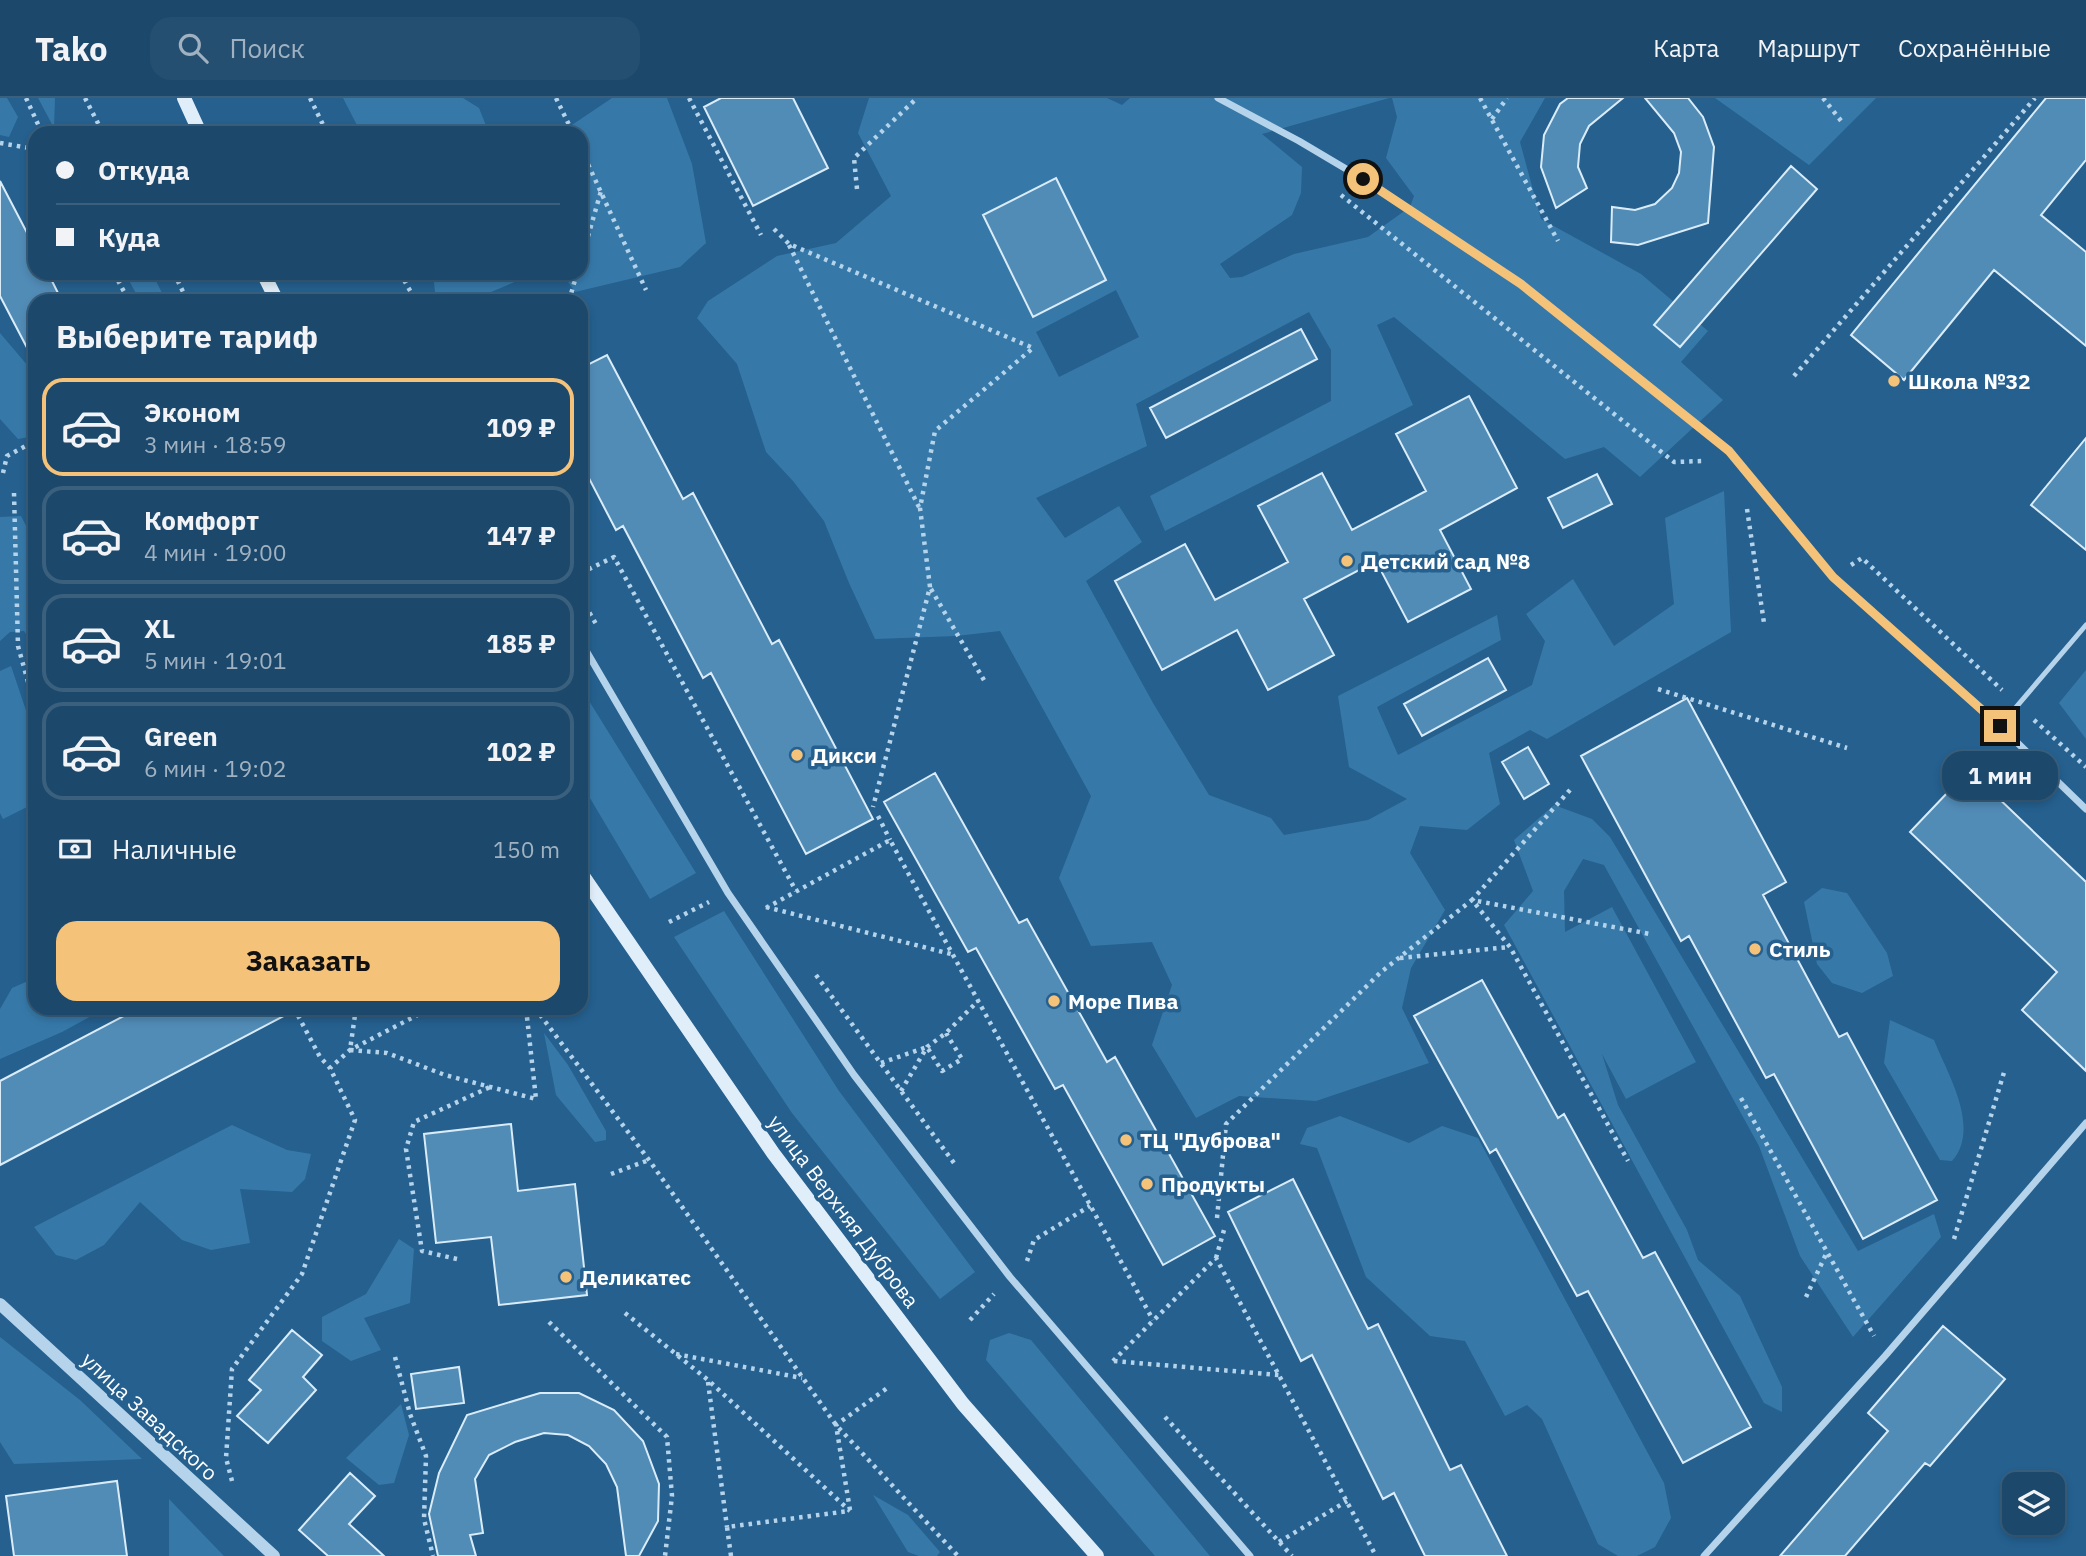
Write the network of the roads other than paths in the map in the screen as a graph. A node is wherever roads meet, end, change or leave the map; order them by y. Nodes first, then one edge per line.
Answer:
1 (184, 98) edge
2 (1218, 98) edge
3 (197, 126) edge
4 (2086, 625) edge
5 (588, 654) edge
6 (2000, 726) junction
7 (2086, 808) edge
8 (588, 884) edge
9 (2086, 1123) edge
10 (0, 1304) edge
11 (274, 1556) edge
12 (1097, 1556) edge
13 (1250, 1556) edge
14 (1704, 1556) edge

1 - 3 main road
2 - 6 street
4 - 6 lane
5 - 13 street
6 - 7 street
8 - 12 main road, улица Верхняя Дуброва
9 - 14 street
10 - 11 street, улица Завадского

